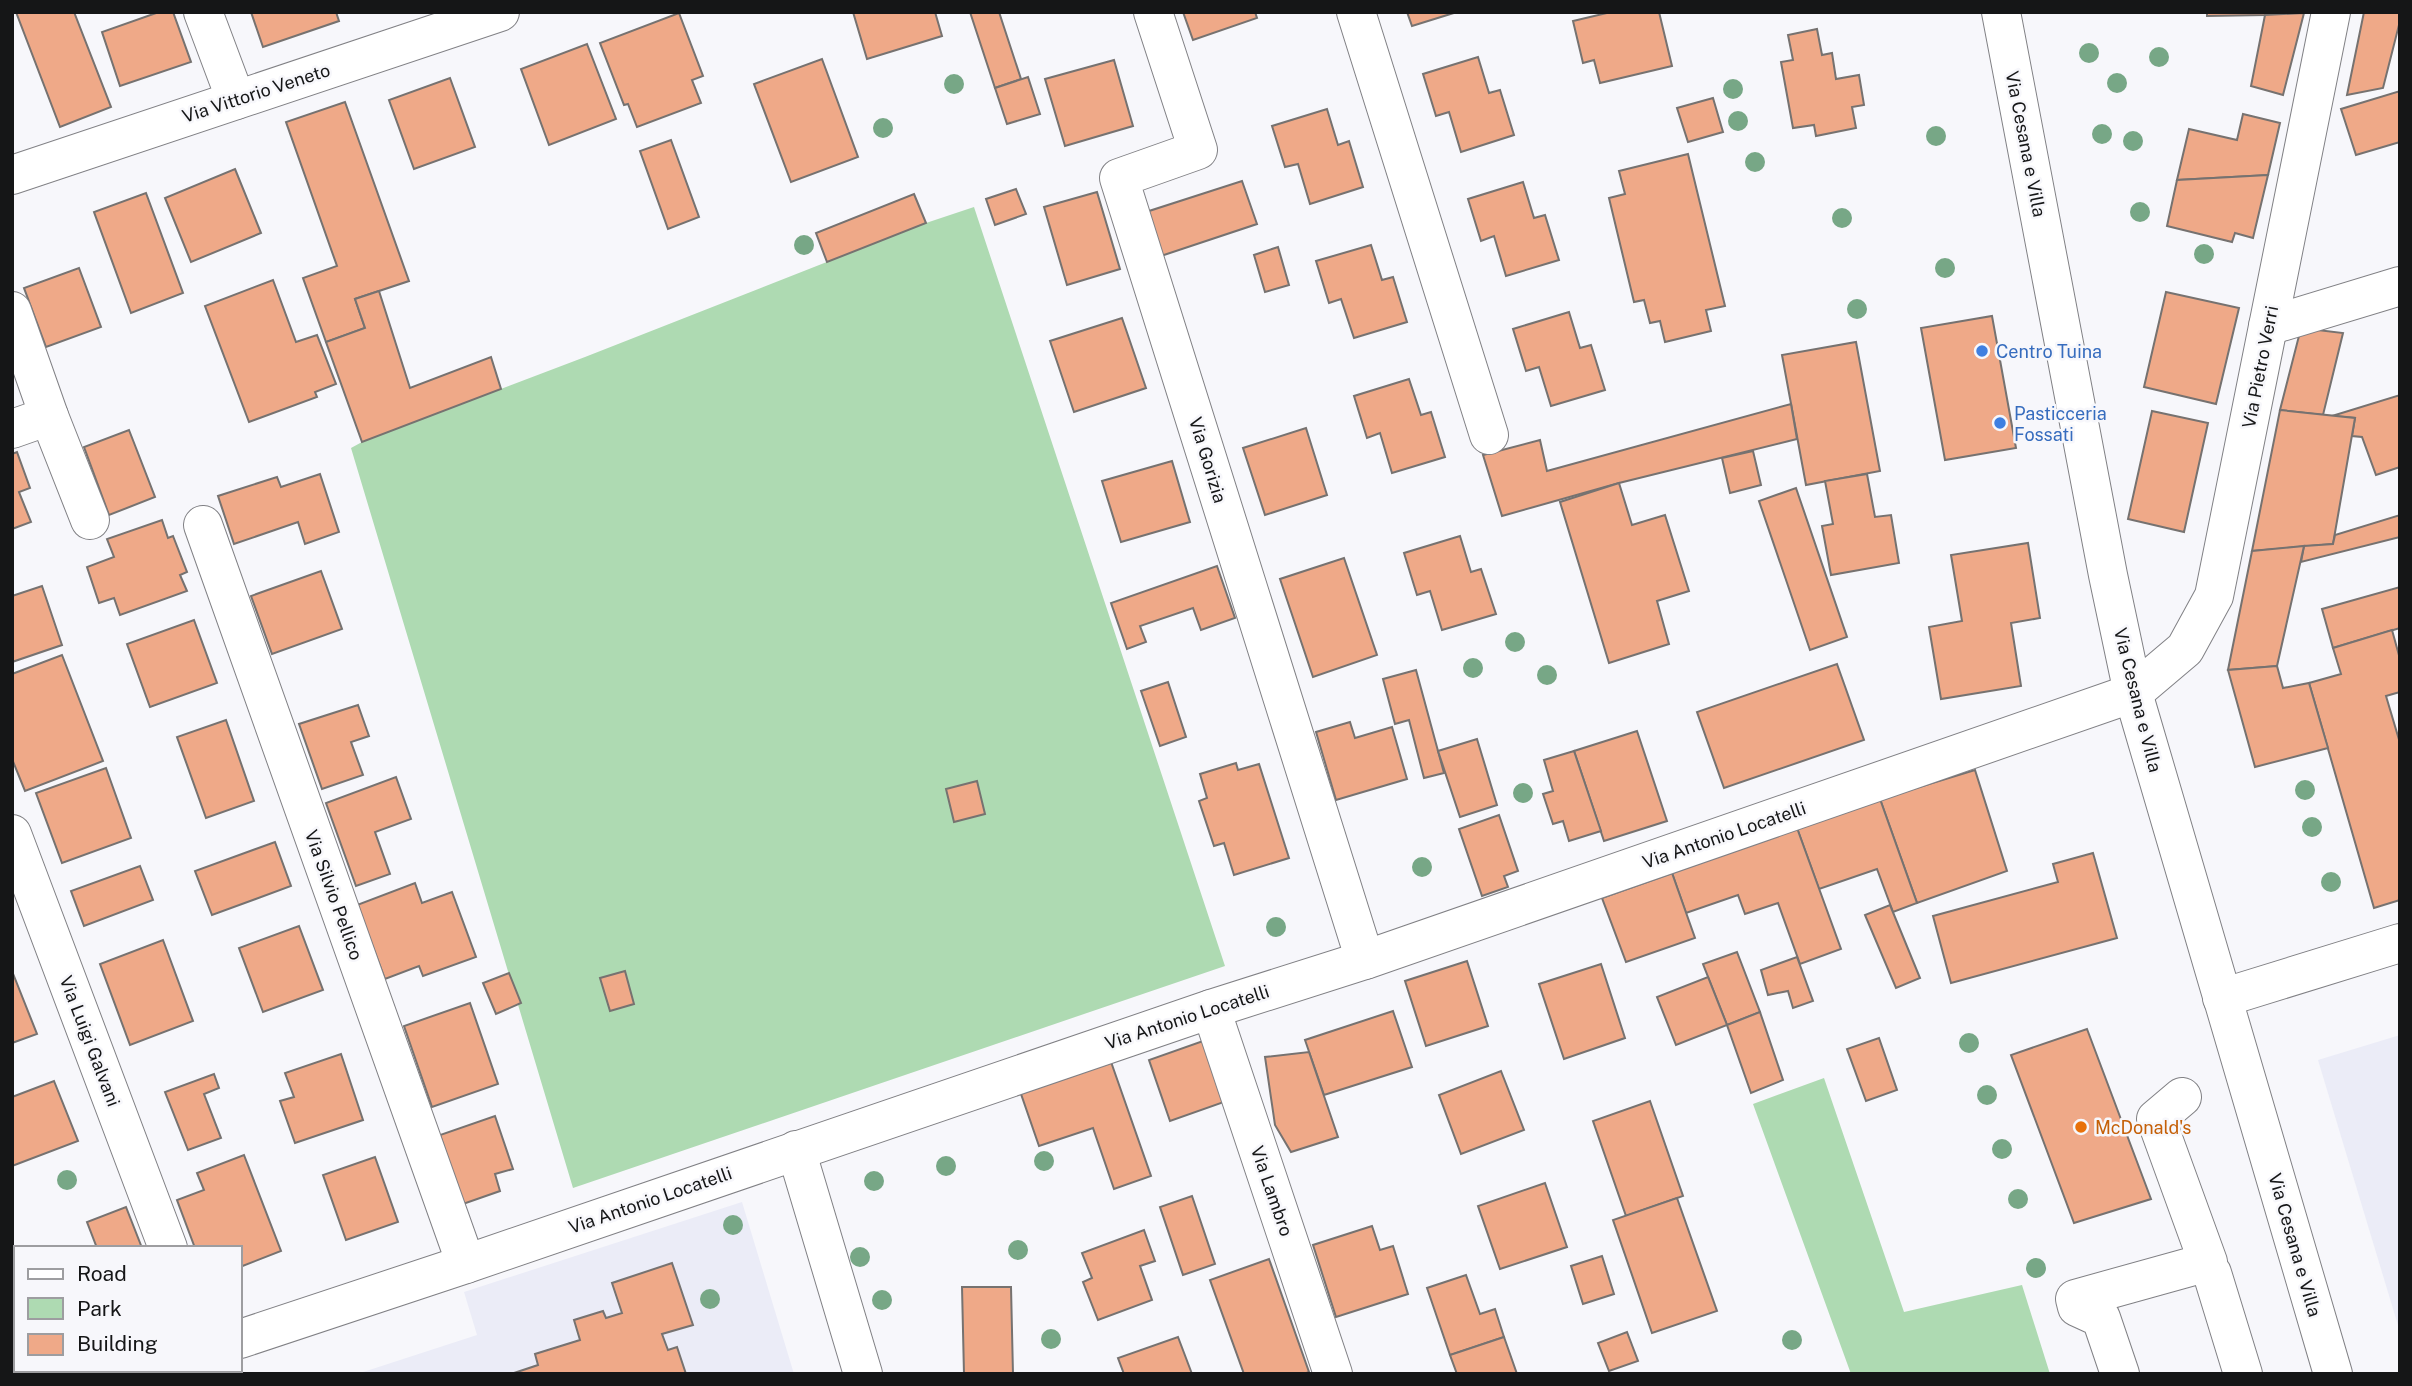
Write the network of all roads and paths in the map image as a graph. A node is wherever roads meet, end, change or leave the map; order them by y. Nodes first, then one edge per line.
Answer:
1 (202, 12) edge
2 (1153, 12) edge
3 (1356, 12) edge
4 (2001, 12) edge
5 (2331, 12) edge
6 (479, 15) edge
7 (236, 100) junction
8 (12, 175) edge
9 (2400, 286) edge
10 (12, 311) edge
11 (2268, 326) junction
12 (49, 416) junction
13 (12, 429) edge
14 (1489, 435) dead end
15 (90, 520) dead end
16 (202, 525) dead end
17 (2133, 692) junction
18 (12, 834) edge
19 (2400, 943) edge
20 (1365, 960) junction
21 (2222, 998) junction
22 (1211, 1009) junction
23 (2182, 1097) dead end
24 (796, 1150) junction
25 (167, 1246) edge
26 (466, 1264) junction
27 (2212, 1273) dead end
28 (242, 1338) edge
29 (863, 1374) edge
30 (1334, 1374) edge
31 (2120, 1374) edge
32 (2243, 1374) edge
33 (2333, 1374) edge

1 - 7 street
2 - 20 street, Via Gorizia
3 - 14 street
4 - 17 street, Via Cesana e Villa
5 - 11 street, Via Pietro Verri
6 - 7 street, Via Vittorio Veneto
7 - 8 street, Via Vittorio Veneto
9 - 11 street
10 - 12 street
11 - 17 street, Via Pietro Verri
12 - 13 street
12 - 15 street
16 - 26 street, Via Silvio Pellico
17 - 20 street, Via Antonio Locatelli
17 - 21 street, Via Cesana e Villa
18 - 25 street, Via Luigi Galvani
19 - 21 street
20 - 22 street, Via Antonio Locatelli
21 - 33 street, Via Cesana e Villa
22 - 24 street, Via Antonio Locatelli
22 - 30 street, Via Lambro
23 - 31 street
24 - 26 street, Via Antonio Locatelli
24 - 29 street
26 - 28 street, Via Antonio Locatelli
27 - 32 street

